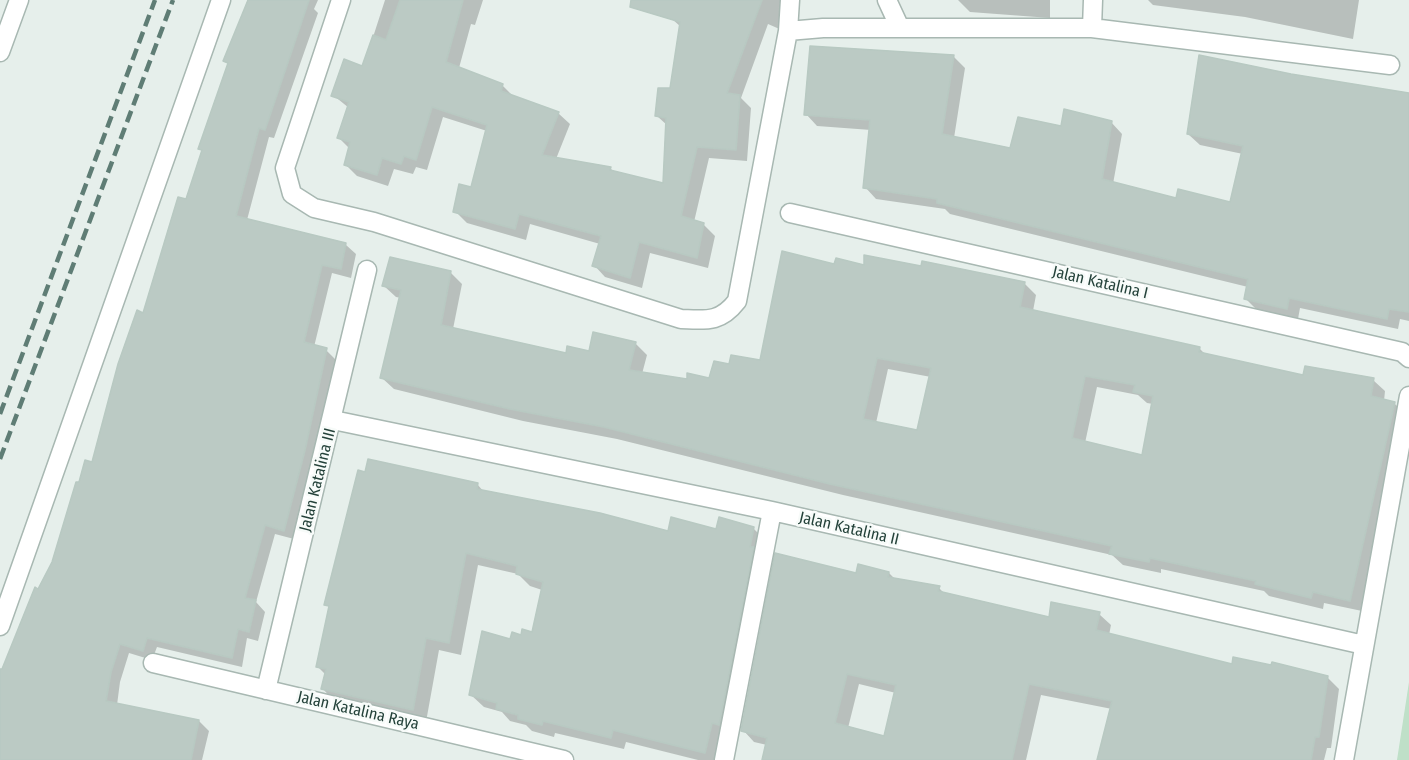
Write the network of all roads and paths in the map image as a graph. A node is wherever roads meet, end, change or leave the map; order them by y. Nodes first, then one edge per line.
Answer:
1 (20, 0) edge
2 (221, 0) edge
3 (341, 0) edge
4 (790, 0) edge
5 (887, 0) edge
6 (1094, 0) edge
7 (900, 28) junction
8 (1092, 28) junction
9 (788, 31) junction
10 (0, 52) edge
11 (1390, 65) dead end
12 (790, 213) dead end
13 (367, 270) dead end
14 (1409, 358) edge
15 (1409, 396) edge
16 (333, 420) junction
17 (772, 511) junction
18 (0, 626) edge
19 (1364, 645) junction
20 (153, 663) dead end
21 (266, 690) junction
22 (564, 760) edge
23 (724, 760) edge
24 (1344, 760) edge

1 - 10 street
2 - 18 street
3 - 9 street
4 - 9 street
5 - 7 street
6 - 8 street
7 - 8 street
7 - 9 street
8 - 11 street
12 - 14 street, Jalan Katalina I
13 - 16 street, Jalan Katalina III
15 - 19 street
16 - 17 street, Jalan Katalina II
16 - 21 street, Jalan Katalina III
17 - 19 street, Jalan Katalina II
17 - 23 street
19 - 24 street
20 - 21 street, Jalan Katalina Raya
21 - 22 street, Jalan Katalina Raya

